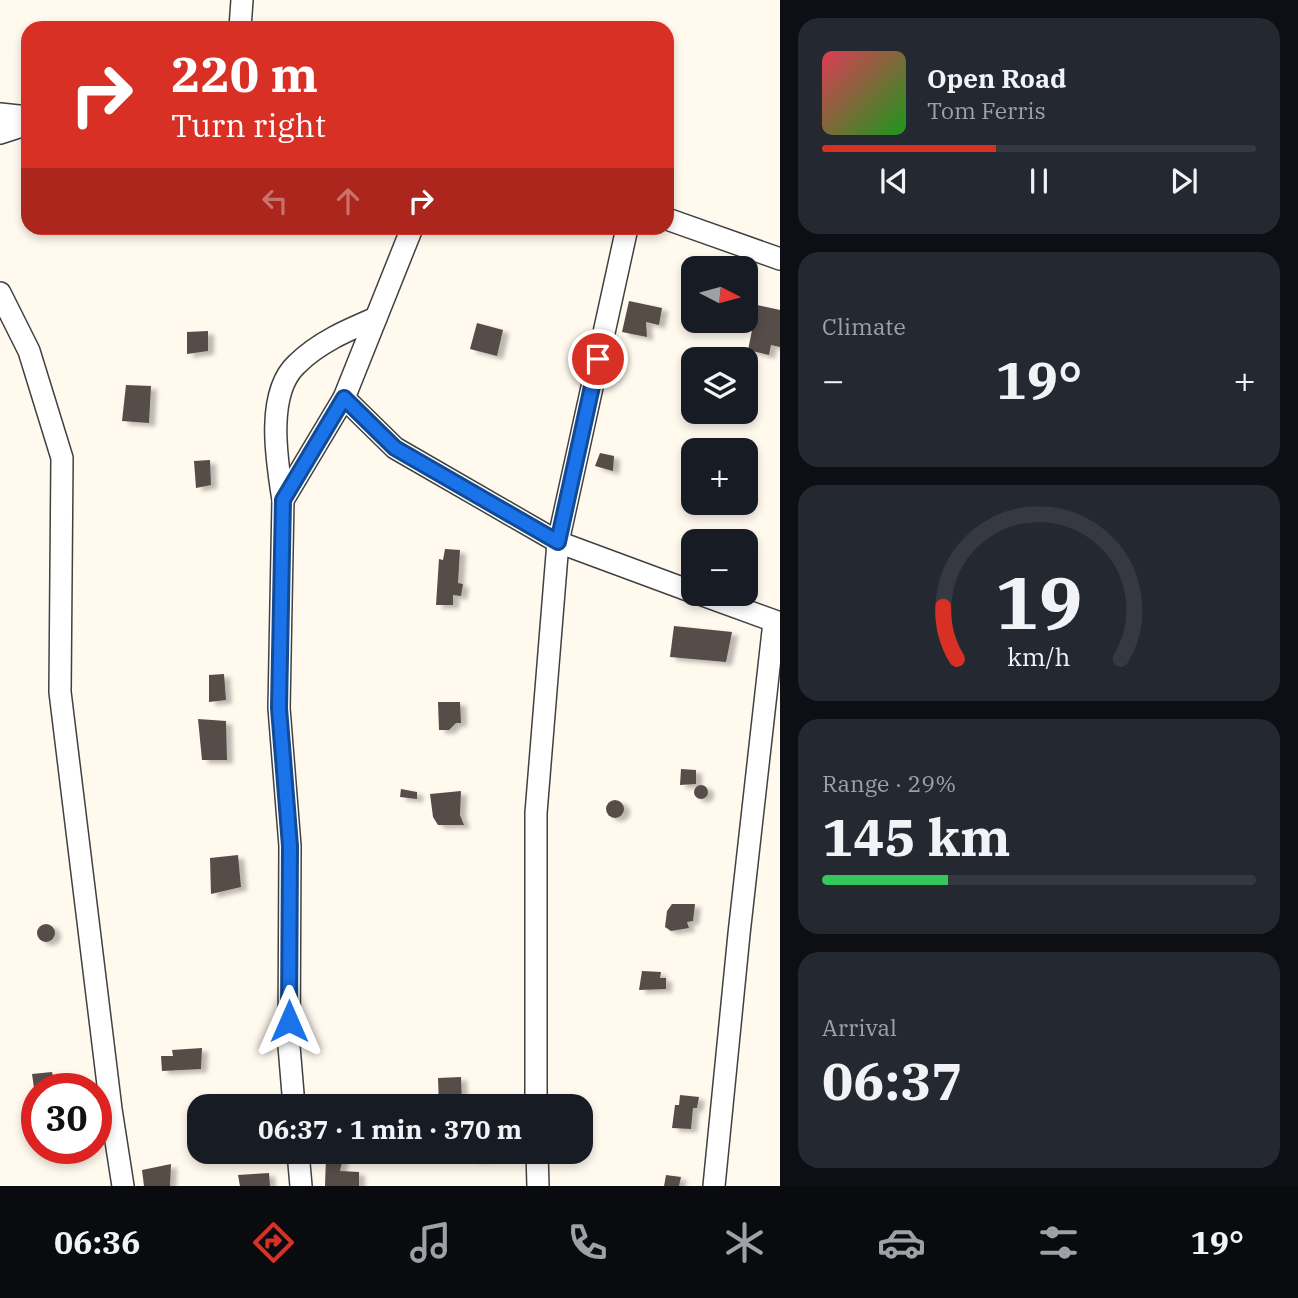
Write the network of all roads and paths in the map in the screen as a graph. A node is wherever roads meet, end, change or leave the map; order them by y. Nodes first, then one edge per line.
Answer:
1 (242, 0) edge
2 (240, 21) edge
3 (0, 114) edge
4 (21, 116) edge
5 (21, 126) edge
6 (0, 132) edge
7 (674, 221) edge
8 (409, 235) edge
9 (625, 235) edge
10 (780, 259) edge
11 (0, 293) edge
12 (376, 317) junction
13 (344, 398) junction
14 (283, 500) junction
15 (558, 542) junction
16 (681, 588) edge
17 (732, 606) edge
18 (777, 622) edge
19 (293, 1094) edge
20 (536, 1094) edge
21 (299, 1164) edge
22 (537, 1164) edge
23 (123, 1186) edge
24 (301, 1186) edge
25 (538, 1186) edge
26 (714, 1186) edge

1 - 2 street
3 - 4 street
5 - 6 street
7 - 10 street
8 - 12 street
9 - 15 street
11 - 23 street
12 - 13 street
12 - 14 street
13 - 14 street
13 - 15 street
14 - 19 street
15 - 16 street
15 - 20 street
17 - 18 street
18 - 26 street
21 - 24 street
22 - 25 street

